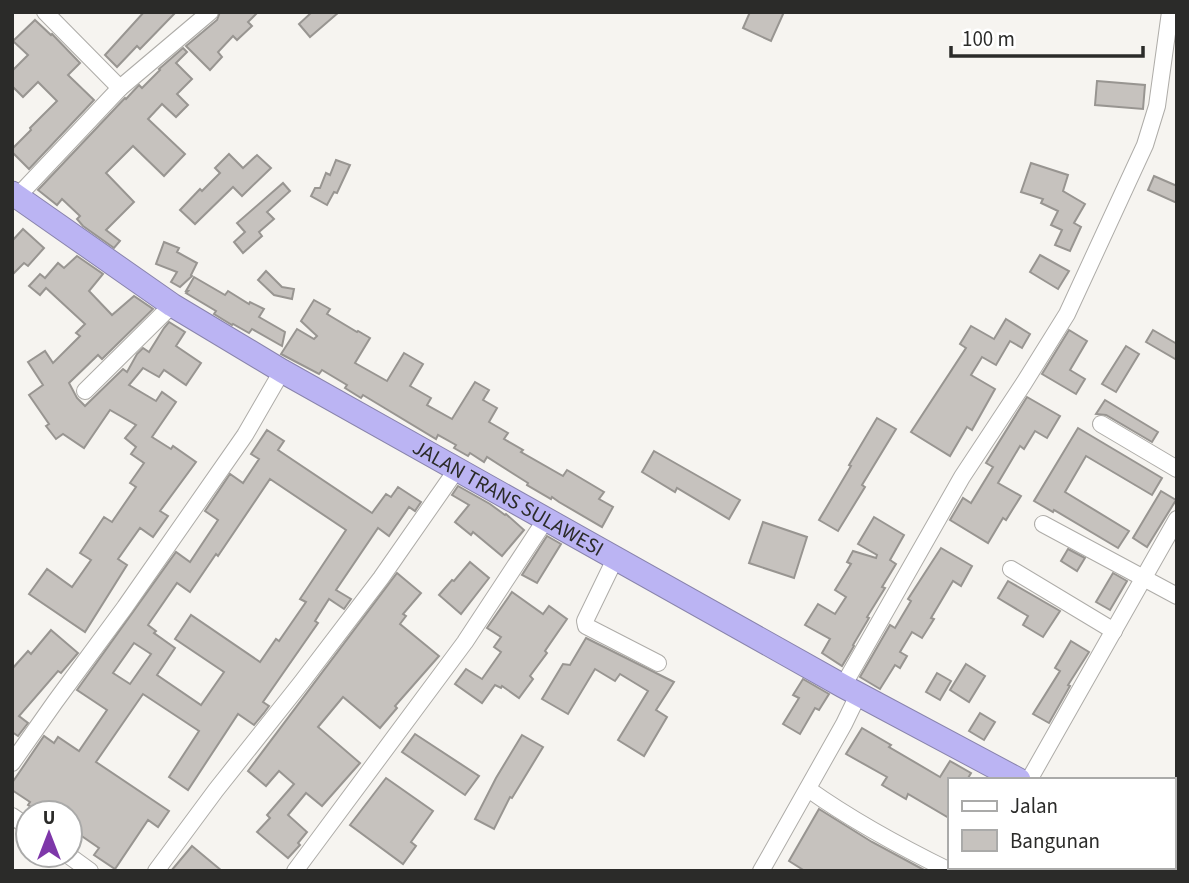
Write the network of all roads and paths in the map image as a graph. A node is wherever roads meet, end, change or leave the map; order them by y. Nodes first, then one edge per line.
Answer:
1 (45, 12) edge
2 (1170, 12) edge
3 (201, 15) edge
4 (120, 88) junction
5 (14, 195) edge
6 (172, 304) junction
7 (282, 371) junction
8 (85, 391) dead end
9 (1101, 424) dead end
10 (457, 469) junction
11 (1177, 470) edge
12 (546, 519) junction
13 (1177, 519) edge
14 (1044, 524) dead end
15 (616, 557) junction
16 (1011, 569) dead end
17 (1144, 577) junction
18 (1177, 596) edge
19 (1114, 631) junction
20 (658, 663) dead end
21 (851, 689) junction
22 (12, 763) edge
23 (1014, 778) edge
24 (1030, 778) edge
25 (808, 789) junction
26 (156, 871) edge
27 (295, 871) edge
28 (761, 871) edge
29 (950, 871) edge

1 - 4 street
2 - 21 street
3 - 4 street
4 - 5 street
5 - 6 highway, JALAN TRANS SULAWESI
6 - 7 highway, JALAN TRANS SULAWESI
6 - 8 street
7 - 10 highway, JALAN TRANS SULAWESI
7 - 22 street
9 - 11 street
10 - 12 highway, JALAN TRANS SULAWESI
10 - 26 street
12 - 15 highway, JALAN TRANS SULAWESI
12 - 27 street
13 - 17 street
14 - 17 street
15 - 20 street
15 - 21 highway, JALAN TRANS SULAWESI
16 - 19 street
17 - 18 street
17 - 19 street
19 - 24 street
21 - 23 highway, JALAN TRANS SULAWESI
21 - 25 street
25 - 28 street
25 - 29 street

